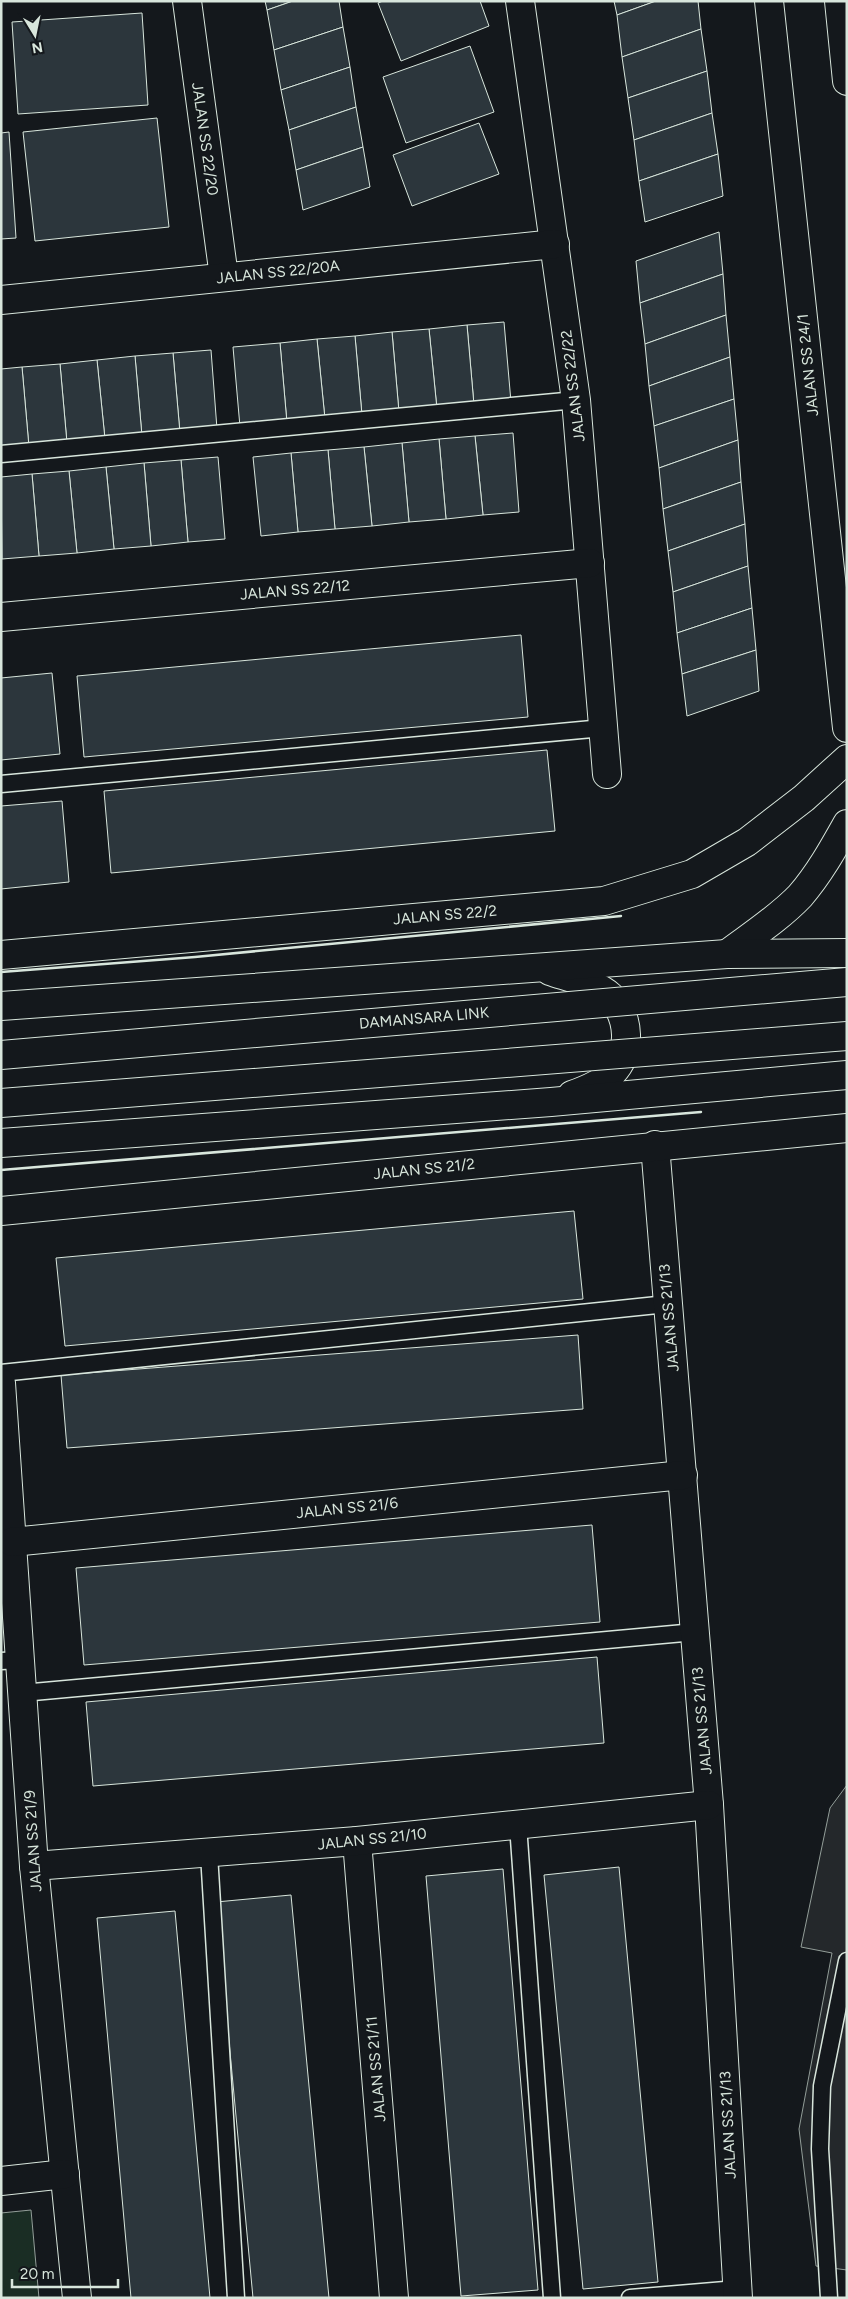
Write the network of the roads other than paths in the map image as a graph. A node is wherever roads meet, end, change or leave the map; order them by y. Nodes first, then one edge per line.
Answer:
1 (187, 1) edge
2 (520, 1) edge
3 (769, 1) edge
4 (839, 1) edge
5 (847, 81) edge
6 (555, 244) junction
7 (224, 277) junction
8 (1, 300) edge
9 (576, 400) junction
10 (1, 454) edge
11 (590, 563) junction
12 (1, 617) edge
13 (603, 728) junction
14 (847, 728) edge
15 (847, 759) edge
16 (607, 774) dead end
17 (1, 784) edge
18 (847, 824) edge
19 (847, 953) edge
20 (727, 954) junction
21 (1, 956) edge
22 (538, 967) junction
23 (847, 982) edge
24 (1, 1006) edge
25 (847, 1036) edge
26 (1, 1055) edge
27 (847, 1075) edge
28 (552, 1102) junction
29 (1, 1103) edge
30 (847, 1128) edge
31 (1, 1143) edge
32 (655, 1145) junction
33 (1, 1212) edge
34 (667, 1304) junction
35 (1, 1373) edge
36 (1, 1383) edge
37 (682, 1475) junction
38 (12, 1542) junction
39 (695, 1632) junction
40 (11, 1660) edge
41 (22, 1693) junction
42 (709, 1805) junction
43 (518, 1825) junction
44 (357, 1841) junction
45 (209, 1854) junction
46 (34, 1866) junction
47 (847, 1961) edge
48 (65, 2174) junction
49 (1, 2180) edge
50 (738, 2293) edge
51 (78, 2298) edge
52 (236, 2298) edge
53 (394, 2298) edge
54 (552, 2298) edge
55 (630, 2298) edge
56 (829, 2298) edge

1 - 7 main road, JALAN SS 22/20
2 - 6 main road, JALAN SS 22/22
3 - 14 main road, JALAN SS 24/1
4 - 5 main road
6 - 7 main road, JALAN SS 22/20A
6 - 9 main road, JALAN SS 22/22
7 - 8 main road, JALAN SS 22/20A
9 - 10 lane
9 - 11 main road, JALAN SS 22/22
11 - 12 main road, JALAN SS 22/12
11 - 13 main road, JALAN SS 22/22
13 - 16 main road, JALAN SS 22/22
13 - 17 lane
15 - 21 main road, JALAN SS 22/2
18 - 20 main road
19 - 20 main road
20 - 22 main road
22 - 24 main road
22 - 28 main road
23 - 26 main road, DAMANSARA LINK, bridge
25 - 29 main road, bridge
27 - 28 main road
28 - 31 main road
30 - 32 main road, JALAN SS 21/2
32 - 33 main road, JALAN SS 21/2
32 - 34 main road, JALAN SS 21/13
34 - 35 lane
34 - 37 main road, JALAN SS 21/13
36 - 38 main road, JALAN SS 21/9
37 - 38 main road, JALAN SS 21/6
37 - 39 main road, JALAN SS 21/13
38 - 40 main road, JALAN SS 21/9
39 - 41 lane
39 - 42 main road, JALAN SS 21/13
40 - 41 main road, JALAN SS 21/9
41 - 46 main road, JALAN SS 21/9
42 - 43 main road, JALAN SS 21/10
42 - 50 main road, JALAN SS 21/13
43 - 44 main road, JALAN SS 21/10
43 - 54 lane
44 - 45 main road, JALAN SS 21/10
44 - 53 main road, JALAN SS 21/11
45 - 46 main road, JALAN SS 21/10
45 - 52 lane
46 - 48 main road, JALAN SS 21/9
47 - 56 lane
48 - 49 main road
48 - 51 main road, JALAN SS 21/9
50 - 55 lane

